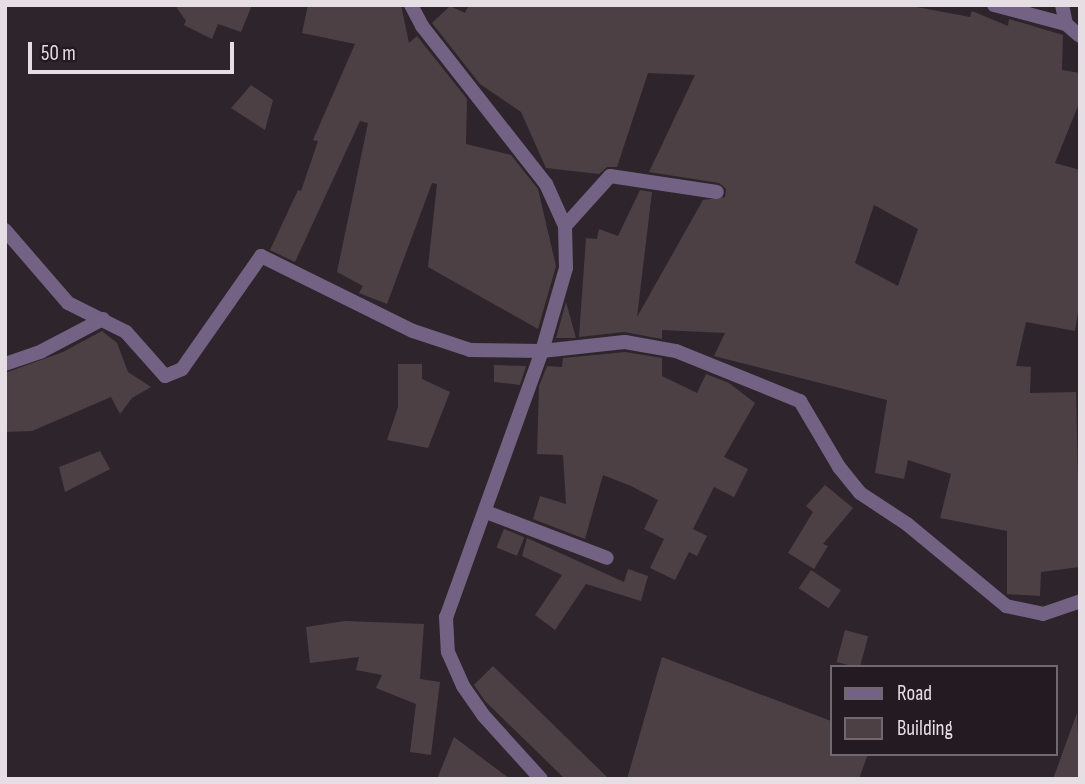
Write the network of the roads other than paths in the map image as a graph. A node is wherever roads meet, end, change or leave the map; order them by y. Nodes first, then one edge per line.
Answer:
1 (411, 5) edge
2 (994, 5) edge
3 (1062, 5) edge
4 (1066, 24) junction
5 (1080, 36) edge
6 (717, 192) dead end
7 (565, 226) junction
8 (5, 230) edge
9 (103, 319) junction
10 (542, 351) junction
11 (5, 363) edge
12 (486, 512) junction
13 (607, 558) dead end
14 (1080, 601) edge
15 (541, 779) edge

1 - 7 street
2 - 4 street
3 - 4 street
4 - 5 street
6 - 7 street
7 - 10 street
8 - 9 street
9 - 10 street
9 - 11 street
10 - 12 street
10 - 14 street
12 - 13 street
12 - 15 street

